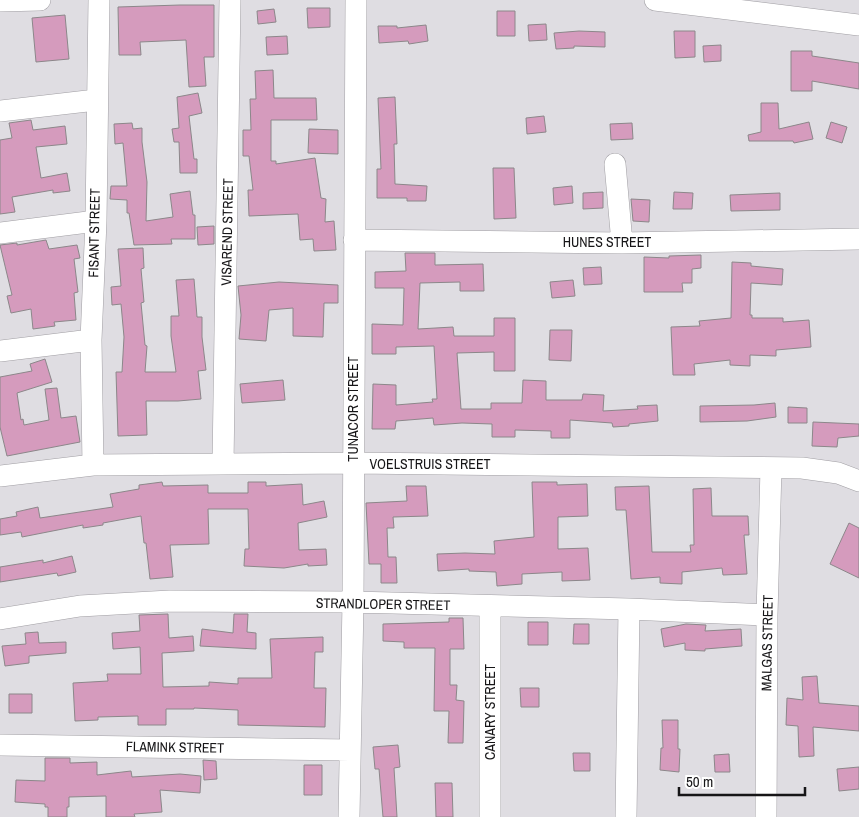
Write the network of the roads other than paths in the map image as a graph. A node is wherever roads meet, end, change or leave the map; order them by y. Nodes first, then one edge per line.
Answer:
1 (40, 0) edge
2 (99, 0) edge
3 (230, 0) edge
4 (356, 0) edge
5 (655, 0) edge
6 (0, 1) edge
7 (859, 25) edge
8 (96, 100) junction
9 (0, 111) edge
10 (615, 164) dead end
11 (96, 221) junction
12 (0, 233) edge
13 (859, 238) edge
14 (354, 240) junction
15 (622, 243) junction
16 (91, 340) junction
17 (0, 351) edge
18 (353, 463) junction
19 (223, 464) junction
20 (93, 465) junction
21 (771, 468) junction
22 (0, 476) edge
23 (859, 481) edge
24 (353, 602) junction
25 (490, 606) junction
26 (629, 609) junction
27 (767, 615) junction
28 (0, 619) edge
29 (0, 745) edge
30 (350, 750) junction
31 (349, 817) edge
32 (490, 817) edge
33 (626, 817) edge
34 (766, 817) edge

1 - 6 street
2 - 8 street, FISANT STREET
3 - 19 street, VISAREND STREET
4 - 14 street, TUNACOR STREET
5 - 7 street
8 - 9 street
8 - 11 street, FISANT STREET
10 - 15 street
11 - 12 street
11 - 16 street, FISANT STREET
13 - 15 street, HUNES STREET
14 - 15 street, HUNES STREET
14 - 18 street, TUNACOR STREET
16 - 17 street
16 - 20 street, FISANT STREET
18 - 19 street, VOELSTRUIS STREET
18 - 21 street, VOELSTRUIS STREET
18 - 24 street, TUNACOR STREET
19 - 20 street, VOELSTRUIS STREET
20 - 22 street, VOELSTRUIS STREET
21 - 23 street, VOELSTRUIS STREET
21 - 27 street, MALGAS STREET
24 - 25 street, STRANDLOPER STREET
24 - 28 street, STRANDLOPER STREET
24 - 30 street, TUNACOR STREET
25 - 26 street, STRANDLOPER STREET
25 - 32 street, CANARY STREET
26 - 27 street, STRANDLOPER STREET
26 - 33 street
27 - 34 street, MALGAS STREET
29 - 30 street, FLAMINK STREET
30 - 31 street, TUNACOR STREET

